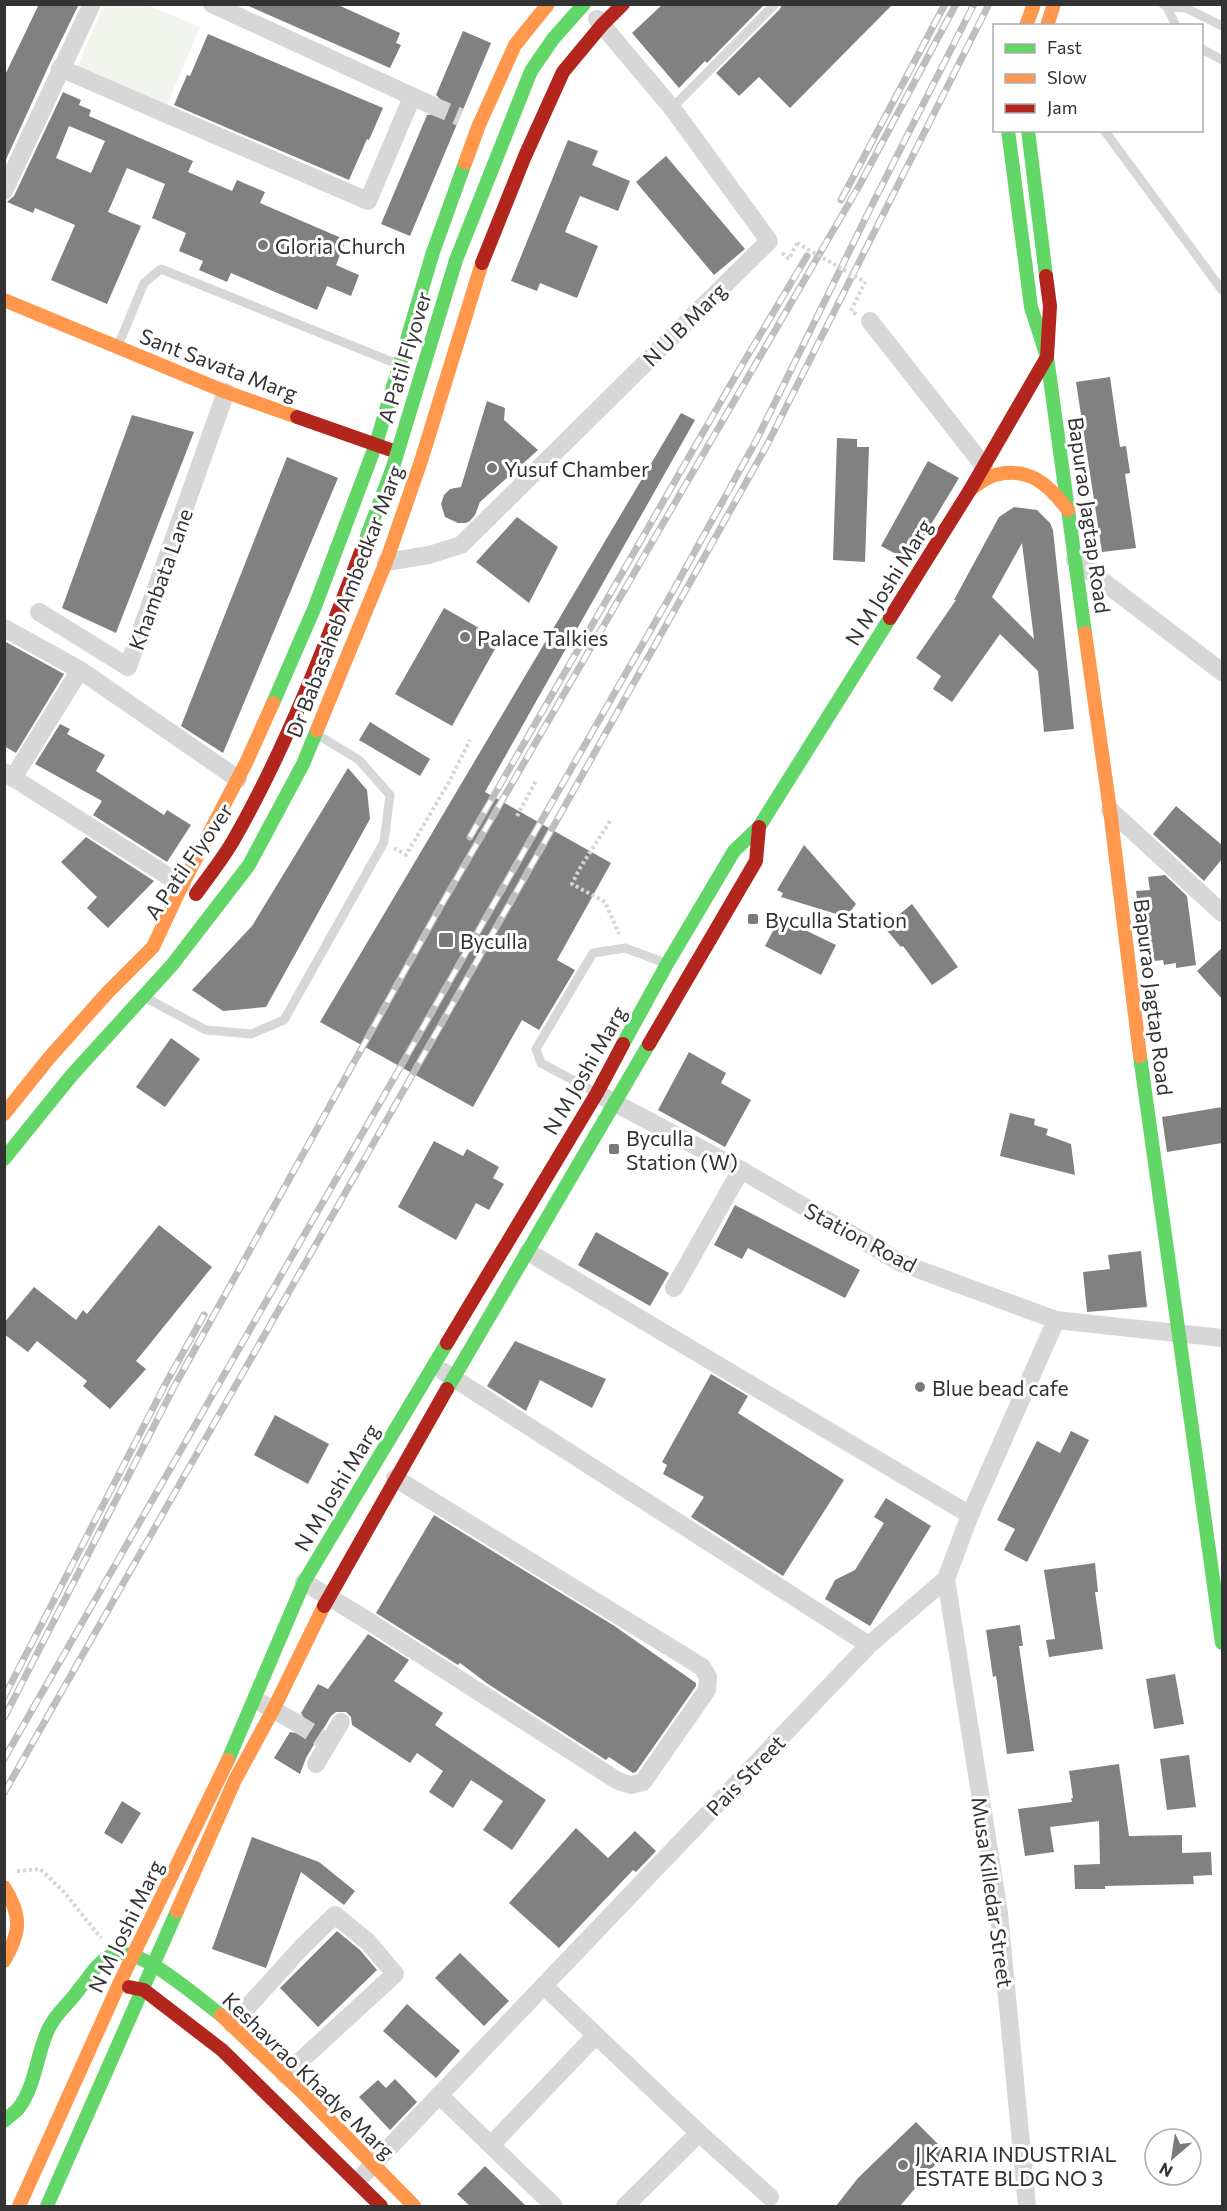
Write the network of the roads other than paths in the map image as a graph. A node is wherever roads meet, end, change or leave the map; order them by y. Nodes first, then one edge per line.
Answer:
1 (92, 4) edge
2 (212, 4) edge
3 (548, 4) edge
4 (585, 4) edge
5 (623, 4) edge
6 (775, 4) edge
7 (1034, 4) edge
8 (1054, 4) edge
9 (1165, 6) edge
10 (1027, 24) edge
11 (1048, 24) edge
12 (1175, 24) edge
13 (602, 25) junction
14 (1222, 26) edge
15 (1203, 50) edge
16 (1222, 60) edge
17 (60, 68) junction
18 (412, 97) junction
19 (431, 105) tunnel mouth
20 (672, 108) junction
21 (460, 117) tunnel mouth
22 (480, 125) junction
23 (1008, 132) edge
24 (1028, 132) edge
25 (1105, 132) edge
26 (4, 190) edge
27 (1222, 290) edge
28 (4, 300) edge
29 (870, 321) dead end
30 (118, 346) junction
31 (1047, 357) junction
32 (398, 364) junction
33 (226, 392) junction
34 (376, 444) junction
35 (421, 461) junction
36 (984, 466) junction
37 (970, 490) junction
38 (1068, 510) junction
39 (1075, 560) junction
40 (386, 562) junction
41 (39, 612) dead end
42 (4, 628) edge
43 (80, 670) junction
44 (1222, 672) edge
45 (316, 734) junction
46 (9, 775) edge
47 (238, 779) junction
48 (1110, 810) junction
49 (759, 827) junction
50 (189, 889) junction
51 (1222, 913) edge
52 (678, 971) junction
53 (143, 996) junction
54 (597, 1093) junction
55 (615, 1102) junction
56 (4, 1114) edge
57 (4, 1159) edge
58 (741, 1170) junction
59 (528, 1252) junction
60 (674, 1288) dead end
61 (1056, 1320) junction
62 (1180, 1333) junction
63 (1222, 1338) edge
64 (433, 1364) junction
65 (453, 1378) junction
66 (395, 1478) junction
67 (352, 1504) junction
68 (970, 1515) junction
69 (374, 1517) junction
70 (946, 1579) junction
71 (303, 1582) junction
72 (328, 1597) junction
73 (1219, 1597) edge
74 (1222, 1642) edge
75 (868, 1646) junction
76 (255, 1699) junction
77 (273, 1710) junction
78 (295, 1722) tunnel mouth
79 (340, 1722) dead end
80 (316, 1764) dead end
81 (4, 1887) edge
82 (134, 1955) junction
83 (4, 1961) edge
84 (154, 1965) junction
85 (120, 1984) junction
86 (544, 1986) junction
87 (79, 1990) junction
88 (144, 1990) junction
89 (232, 2024) junction
90 (596, 2035) junction
91 (285, 2075) junction
92 (440, 2095) junction
93 (4, 2121) edge
94 (699, 2133) junction
95 (490, 2145) junction
96 (372, 2165) junction
97 (356, 2182) junction
98 (770, 2197) dead end
99 (19, 2206) edge
100 (47, 2206) edge
101 (381, 2206) edge
102 (414, 2206) edge
103 (554, 2206) edge
104 (625, 2206) edge
105 (1027, 2206) edge

1 - 17 street
2 - 18 street
3 - 22 main road
4 - 13 street, N U B Marg
4 - 50 main road, A Patil Flyover, bridge
5 - 13 main road, Dr Babasaheb Ambedkar Marg
6 - 20 lane
7 - 10 main road
8 - 11 main road
9 - 12 lane
9 - 14 lane
13 - 20 street, N U B Marg
13 - 35 main road, Dr Babasaheb Ambedkar Marg
15 - 16 lane
17 - 18 street
17 - 26 street
18 - 19 street
20 - 40 street, N U B Marg
21 - 22 street
22 - 32 main road
23 - 31 main road
24 - 31 main road, N M Joshi Marg
25 - 27 lane
28 - 30 main road, Sant Savata Marg
29 - 36 street
30 - 32 lane
30 - 33 main road, Sant Savata Marg
31 - 36 main road, N M Joshi Marg
31 - 38 main road, Bapurao Jagtap Road
32 - 34 main road
33 - 34 main road, Sant Savata Marg
33 - 41 street, Khambata Lane
34 - 35 main road, Sant Savata Marg
34 - 47 main road
35 - 40 main road, Dr Babasaheb Ambedkar Marg
36 - 37 main road, N M Joshi Marg
37 - 38 main road
37 - 49 main road, N M Joshi Marg
38 - 39 main road, Bapurao Jagtap Road
39 - 44 street
39 - 48 main road, Bapurao Jagtap Road
40 - 45 main road, Dr Babasaheb Ambedkar Marg
42 - 43 street
43 - 46 street
43 - 47 street
45 - 53 main road, Dr Babasaheb Ambedkar Marg
45 - 53 lane
46 - 50 street
47 - 50 main road
48 - 51 street
48 - 62 main road, Bapurao Jagtap Road
49 - 52 main road, N M Joshi Marg
49 - 52 main road, N M Joshi Marg
50 - 56 main road, A Patil Flyover
52 - 54 main road, N M Joshi Marg
52 - 54 lane
52 - 55 main road, N M Joshi Marg
53 - 57 main road, Dr Babasaheb Ambedkar Marg
54 - 55 street, Station Road
54 - 64 main road, N M Joshi Marg
55 - 58 street, Station Road
55 - 59 main road, N M Joshi Marg
58 - 60 street
58 - 61 street, Station Road
59 - 65 main road, N M Joshi Marg
59 - 68 street
61 - 62 street, Station Road
61 - 68 street, Pais Street
62 - 63 street, Station Road
62 - 73 main road, Bapurao Jagtap Road
64 - 65 street
64 - 67 main road, N M Joshi Marg
65 - 66 main road, N M Joshi Marg
65 - 75 street
66 - 69 main road, N M Joshi Marg
66 - 72 street
67 - 69 main road
67 - 71 main road, N M Joshi Marg
68 - 70 street, Pais Street
69 - 72 main road, N M Joshi Marg
70 - 75 street, Pais Street
70 - 105 street, Musa Killedar Street
71 - 72 street
71 - 76 main road, N M Joshi Marg
72 - 77 main road, N M Joshi Marg
73 - 74 main road, Bapurao Jagtap Road
75 - 86 street, Pais Street
76 - 77 street
76 - 82 main road, N M Joshi Marg
77 - 78 street
77 - 84 main road, N M Joshi Marg
79 - 80 street
81 - 83 main road
82 - 84 main road, Keshavrao Khadye Marg
82 - 85 main road, N M Joshi Marg
82 - 87 main road, Keshavrao Khadye Marg
84 - 88 main road, N M Joshi Marg
84 - 89 main road, Keshavrao Khadye Marg
85 - 87 main road, Keshavrao Khadye Marg
85 - 88 main road, Keshavrao Khadye Marg
85 - 99 main road, N M Joshi Marg
86 - 90 street
86 - 92 street, Pais Street
87 - 93 main road
88 - 97 main road, Keshavrao Khadye Marg
88 - 100 main road, N M Joshi Marg
89 - 91 main road, Keshavrao Khadye Marg
89 - 91 street
90 - 94 street
90 - 95 street
91 - 96 main road, Keshavrao Khadye Marg
92 - 95 street
92 - 96 street, Pais Street
94 - 98 street
94 - 104 street
95 - 103 street
96 - 97 street, Pais Street
96 - 102 main road, Keshavrao Khadye Marg
97 - 101 main road, Keshavrao Khadye Marg

